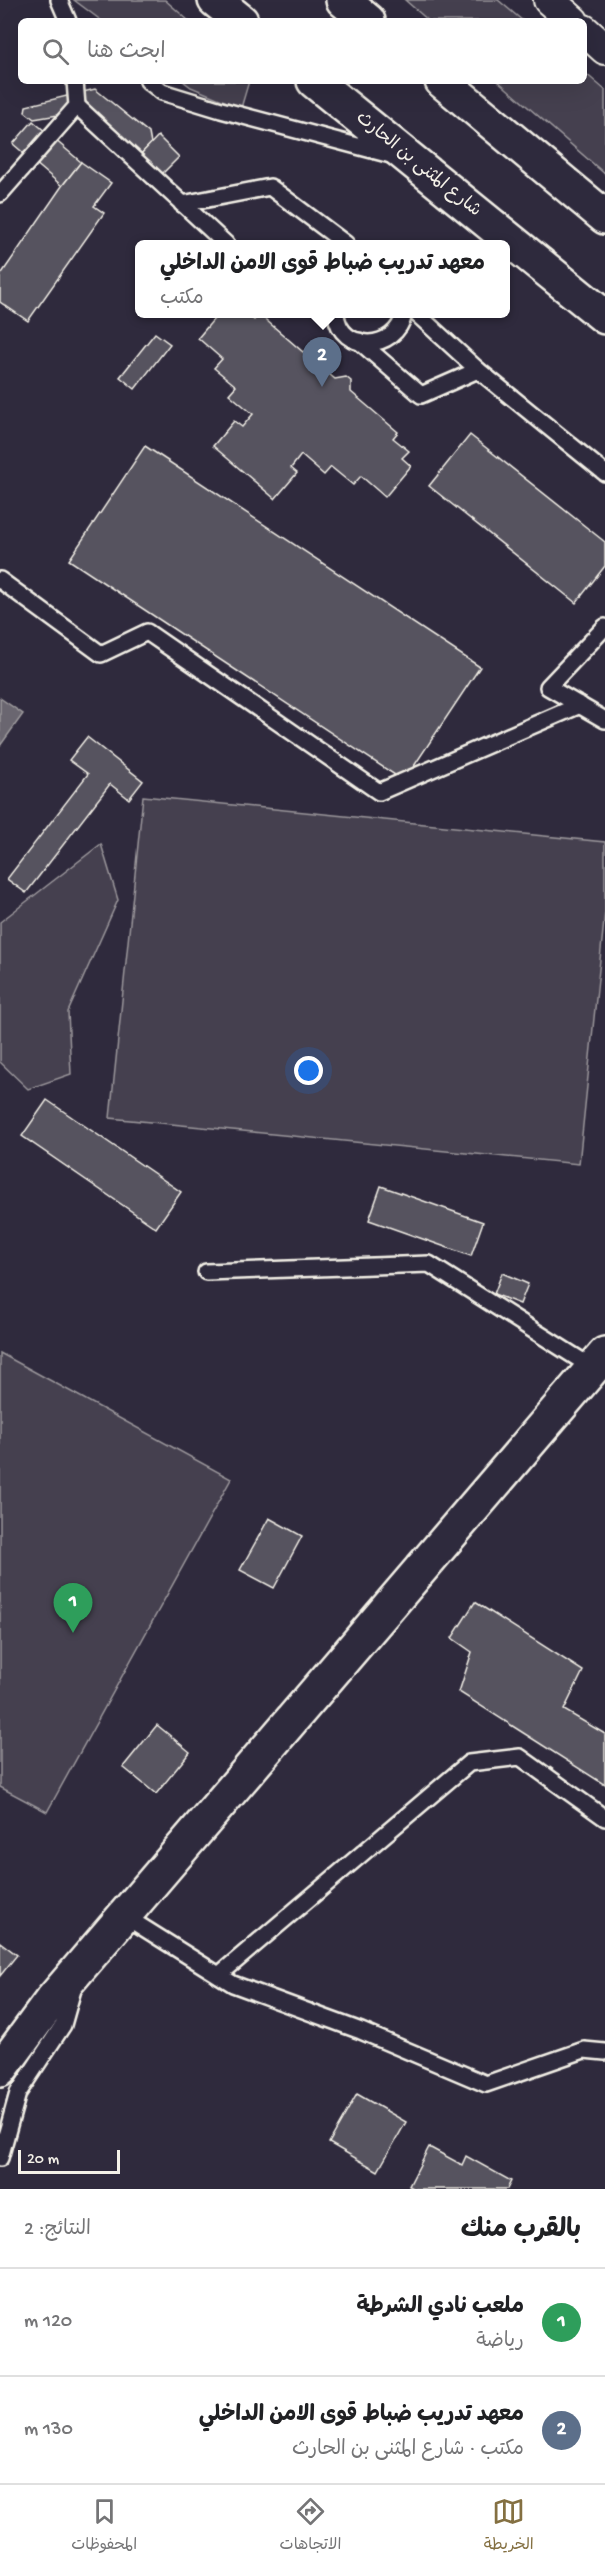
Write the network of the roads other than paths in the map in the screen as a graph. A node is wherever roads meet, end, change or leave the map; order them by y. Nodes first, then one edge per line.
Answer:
1 (59, 0) edge
2 (215, 0) edge
3 (343, 0) edge
4 (67, 18) edge
5 (237, 18) edge
6 (364, 18) edge
7 (587, 33) edge
8 (605, 49) edge
9 (75, 84) edge
10 (152, 84) edge
11 (318, 84) edge
12 (445, 84) edge
13 (78, 106) junction
14 (411, 160) junction
15 (0, 194) edge
16 (182, 204) junction
17 (605, 217) edge
18 (222, 240) edge
19 (341, 240) edge
20 (510, 240) edge
21 (510, 240) edge
22 (605, 317) edge
23 (336, 318) edge
24 (402, 318) edge
25 (421, 318) edge
26 (359, 341) junction
27 (478, 370) junction
28 (605, 473) edge
29 (0, 580) edge
30 (605, 627) edge
31 (580, 705) junction
32 (605, 720) edge
33 (206, 1272) dead end
34 (599, 1361) edge
35 (605, 1818) edge
36 (123, 1915) junction
37 (80, 1966) junction
38 (219, 1975) junction
39 (605, 2052) edge
40 (0, 2070) edge
41 (0, 2158) edge

1 - 4 lane
2 - 5 main road
3 - 6 main road
7 - 8 street
9 - 13 lane
10 - 14 lane
11 - 14 main road, شارع المثنى بن الحارث
12 - 17 main road
13 - 15 lane
13 - 16 lane
14 - 20 main road, شارع المثنى بن الحارث
16 - 18 lane
16 - 19 lane
21 - 22 main road, شارع المثنى بن الحارث
23 - 26 lane
24 - 26 lane
25 - 27 lane
26 - 27 lane
27 - 28 lane
29 - 31 lane
30 - 31 lane
31 - 32 lane
33 - 34 lane
34 - 36 main road
35 - 38 lane
36 - 37 main road
36 - 38 lane
37 - 40 main road
37 - 41 lane
38 - 39 lane

